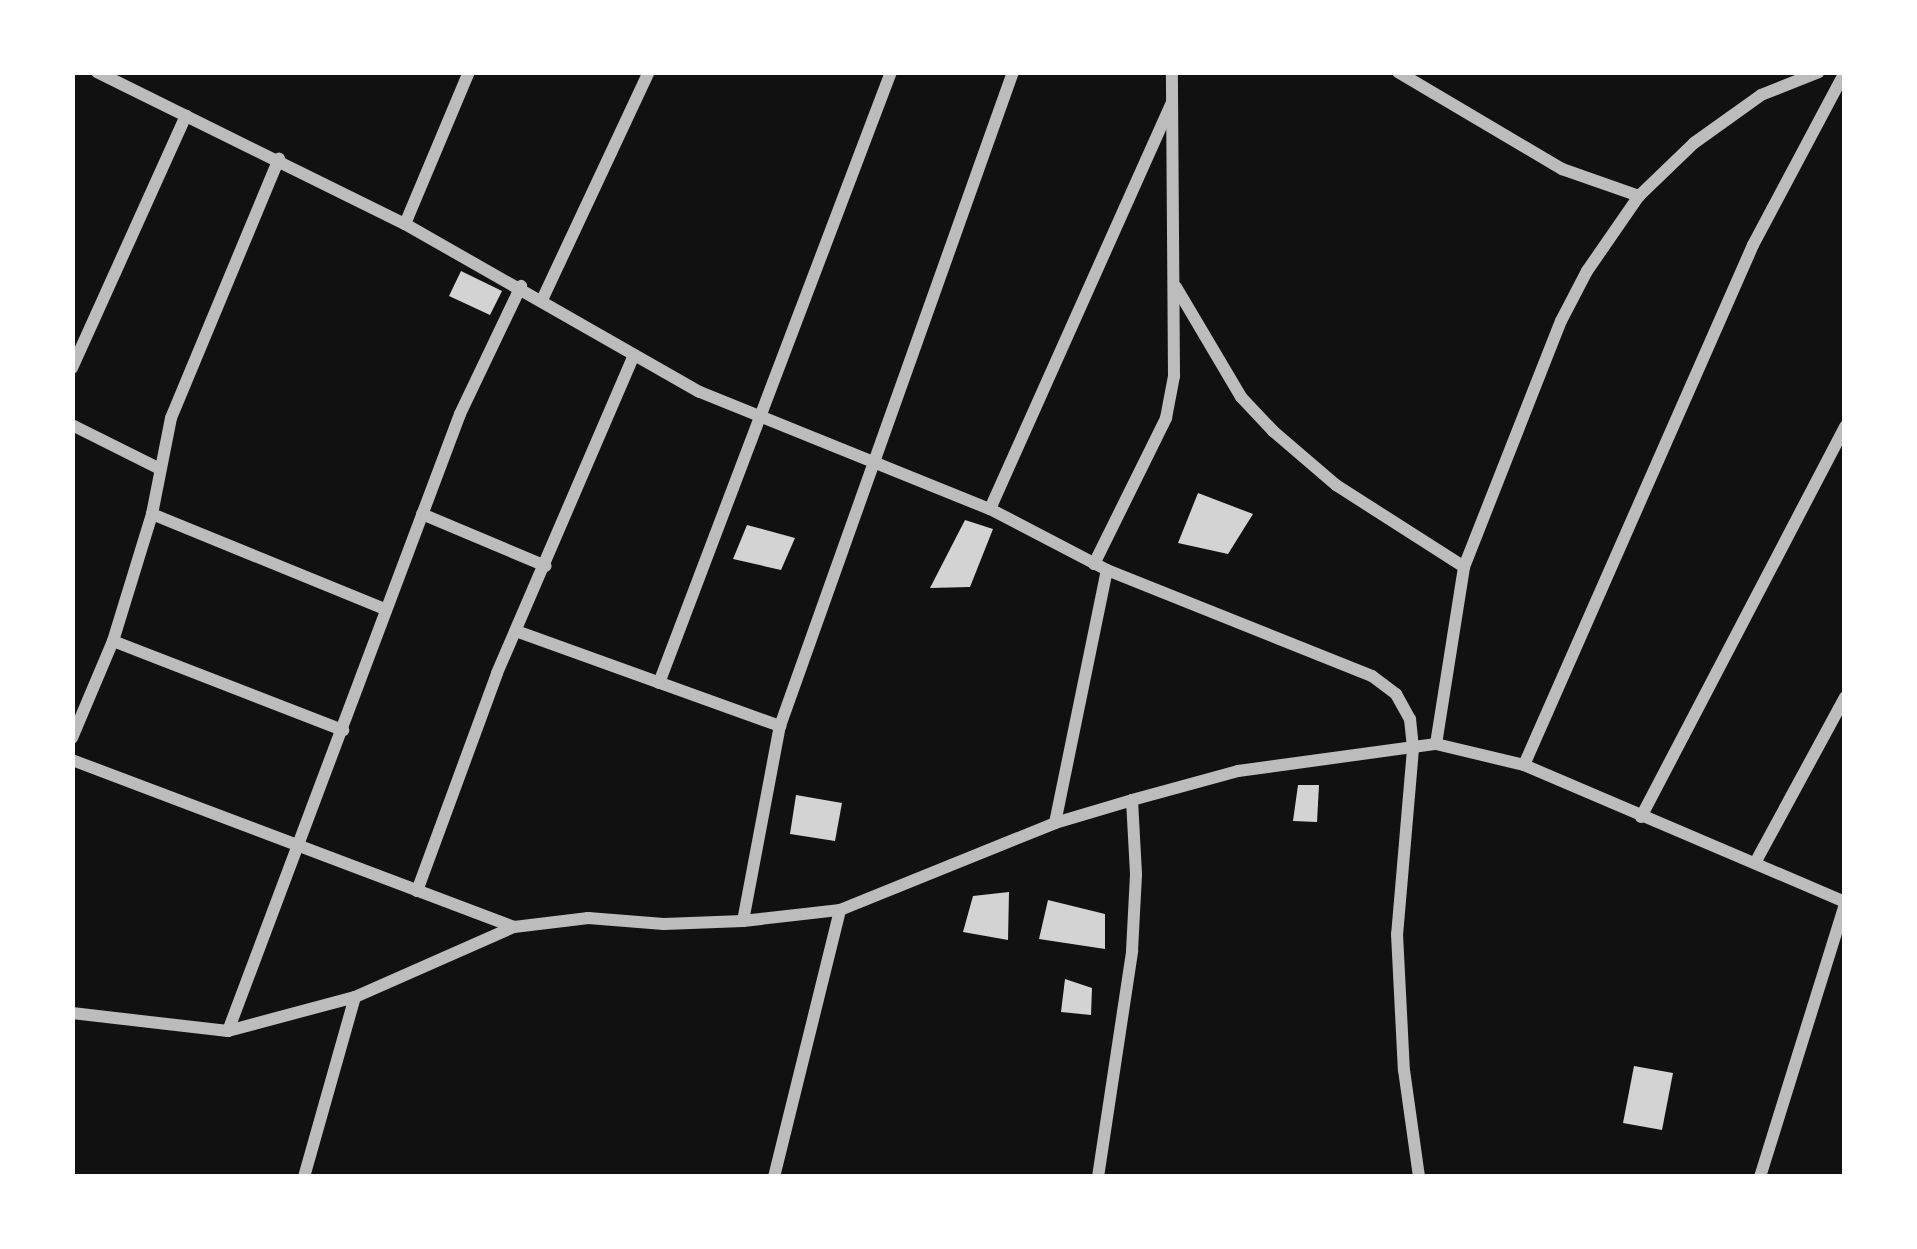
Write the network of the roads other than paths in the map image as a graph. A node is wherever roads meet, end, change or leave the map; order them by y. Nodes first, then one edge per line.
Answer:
1 (97, 72) edge
2 (469, 72) edge
3 (649, 72) edge
4 (892, 72) edge
5 (1012, 72) edge
6 (1172, 72) edge
7 (1398, 72) edge
8 (1819, 72) edge
9 (1845, 72) edge
10 (1175, 96) junction
11 (186, 116) junction
12 (279, 159) junction
13 (1639, 196) junction
14 (405, 224) junction
15 (1172, 281) junction
16 (521, 286) junction
17 (542, 300) junction
18 (633, 357) junction
19 (72, 368) edge
20 (761, 417) junction
21 (72, 424) edge
22 (1845, 426) edge
23 (876, 465) junction
24 (158, 468) junction
25 (990, 509) junction
26 (152, 514) junction
27 (422, 514) junction
28 (545, 566) junction
29 (1464, 566) junction
30 (1100, 567) junction
31 (386, 609) junction
32 (516, 632) junction
33 (113, 641) junction
34 (659, 682) junction
35 (1845, 697) edge
36 (780, 726) junction
37 (344, 730) junction
38 (72, 738) edge
39 (1436, 744) junction
40 (1413, 749) junction
41 (72, 760) edge
42 (1524, 765) junction
43 (1132, 800) junction
44 (1641, 817) junction
45 (1055, 823) junction
46 (301, 848) junction
47 (1755, 863) junction
48 (417, 891) junction
49 (1845, 903) edge
50 (840, 910) junction
51 (743, 921) junction
52 (514, 927) junction
53 (355, 997) junction
54 (72, 1013) edge
55 (228, 1031) junction
56 (304, 1177) edge
57 (774, 1177) edge
58 (1097, 1177) edge
59 (1419, 1177) edge
60 (1760, 1177) edge

1 - 11 street
2 - 14 street
3 - 17 street
4 - 20 street
5 - 23 street
6 - 10 street
7 - 13 street
8 - 13 street
9 - 42 street
10 - 15 street
10 - 25 street
11 - 12 street
11 - 19 street
12 - 14 street
12 - 24 street
13 - 29 street
14 - 16 street
15 - 29 street
15 - 30 street
16 - 17 street
16 - 27 street
17 - 18 street
18 - 20 street
18 - 28 street
20 - 23 street
20 - 34 street
21 - 24 street
22 - 44 street
23 - 25 street
23 - 36 street
24 - 26 street
25 - 30 street
26 - 31 street
26 - 33 street
27 - 28 street
27 - 31 street
28 - 32 street
29 - 39 street
30 - 40 street
30 - 45 street
31 - 37 street
32 - 34 street
32 - 48 street
33 - 37 street
33 - 38 street
34 - 36 street
35 - 47 street
36 - 51 street
37 - 46 street
39 - 40 street
39 - 42 street
40 - 43 street
40 - 59 street
41 - 46 street
42 - 44 street
43 - 45 street
43 - 58 street
44 - 47 street
45 - 50 street
46 - 48 street
46 - 55 street
47 - 49 street
48 - 52 street
49 - 60 street
50 - 51 street
50 - 57 street
51 - 52 street
52 - 53 street
53 - 55 street
53 - 56 street
54 - 55 street

